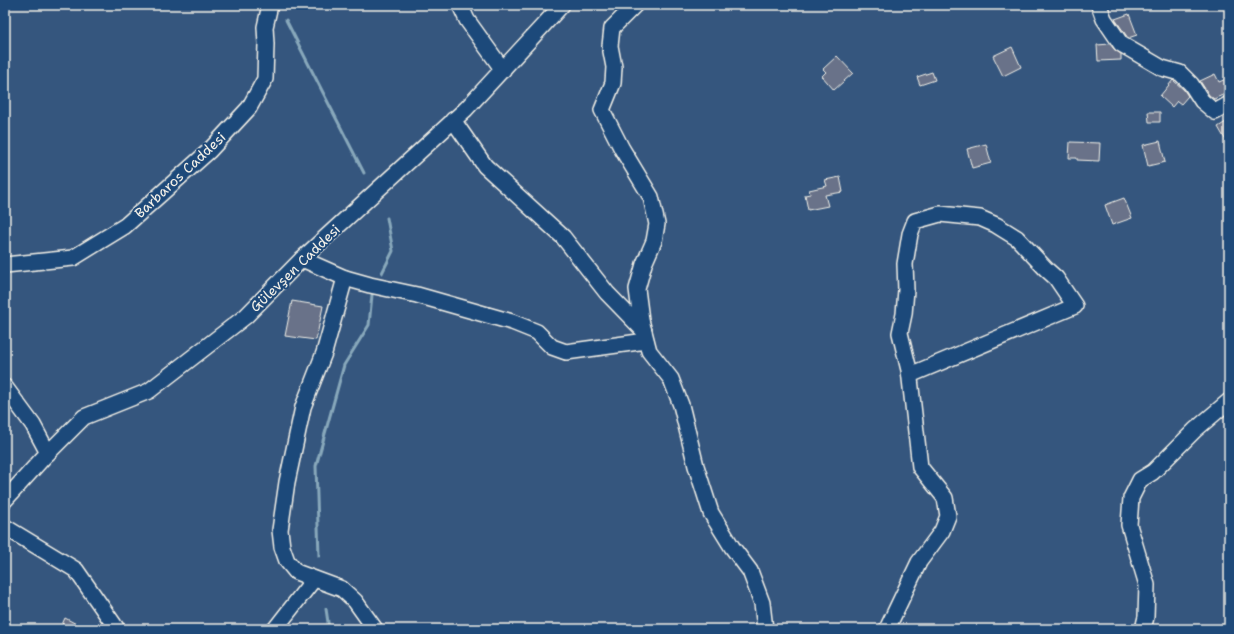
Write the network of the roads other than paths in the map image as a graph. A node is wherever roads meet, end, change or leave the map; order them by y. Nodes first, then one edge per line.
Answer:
1 (258, 5) edge
2 (270, 5) edge
3 (460, 5) edge
4 (562, 5) edge
5 (634, 5) edge
6 (1099, 5) edge
7 (265, 27) junction
8 (503, 70) junction
9 (1229, 104) edge
10 (453, 120) junction
11 (302, 259) junction
12 (5, 265) edge
13 (345, 278) junction
14 (645, 336) junction
15 (910, 375) junction
16 (5, 387) edge
17 (1229, 401) edge
18 (48, 453) junction
19 (5, 500) edge
20 (5, 527) edge
21 (314, 579) junction
22 (117, 629) edge
23 (275, 629) edge
24 (375, 629) edge
25 (765, 629) edge
26 (887, 629) edge
27 (1143, 629) edge

1 - 7 street
2 - 7 street, Barbaros Caddesi
3 - 8 street
4 - 8 street, Gülevşen Caddesi
5 - 14 street
6 - 9 street
7 - 12 street, Barbaros Caddesi
8 - 10 street, Gülevşen Caddesi
10 - 11 street, Gülevşen Caddesi
10 - 14 street
11 - 13 street
11 - 18 street, Gülevşen Caddesi
13 - 14 street
13 - 21 street
14 - 25 street
15 - 15 street
15 - 26 street
16 - 18 street
17 - 27 street
18 - 19 street, Gülevşen Caddesi
20 - 22 street
21 - 23 street
21 - 24 street

